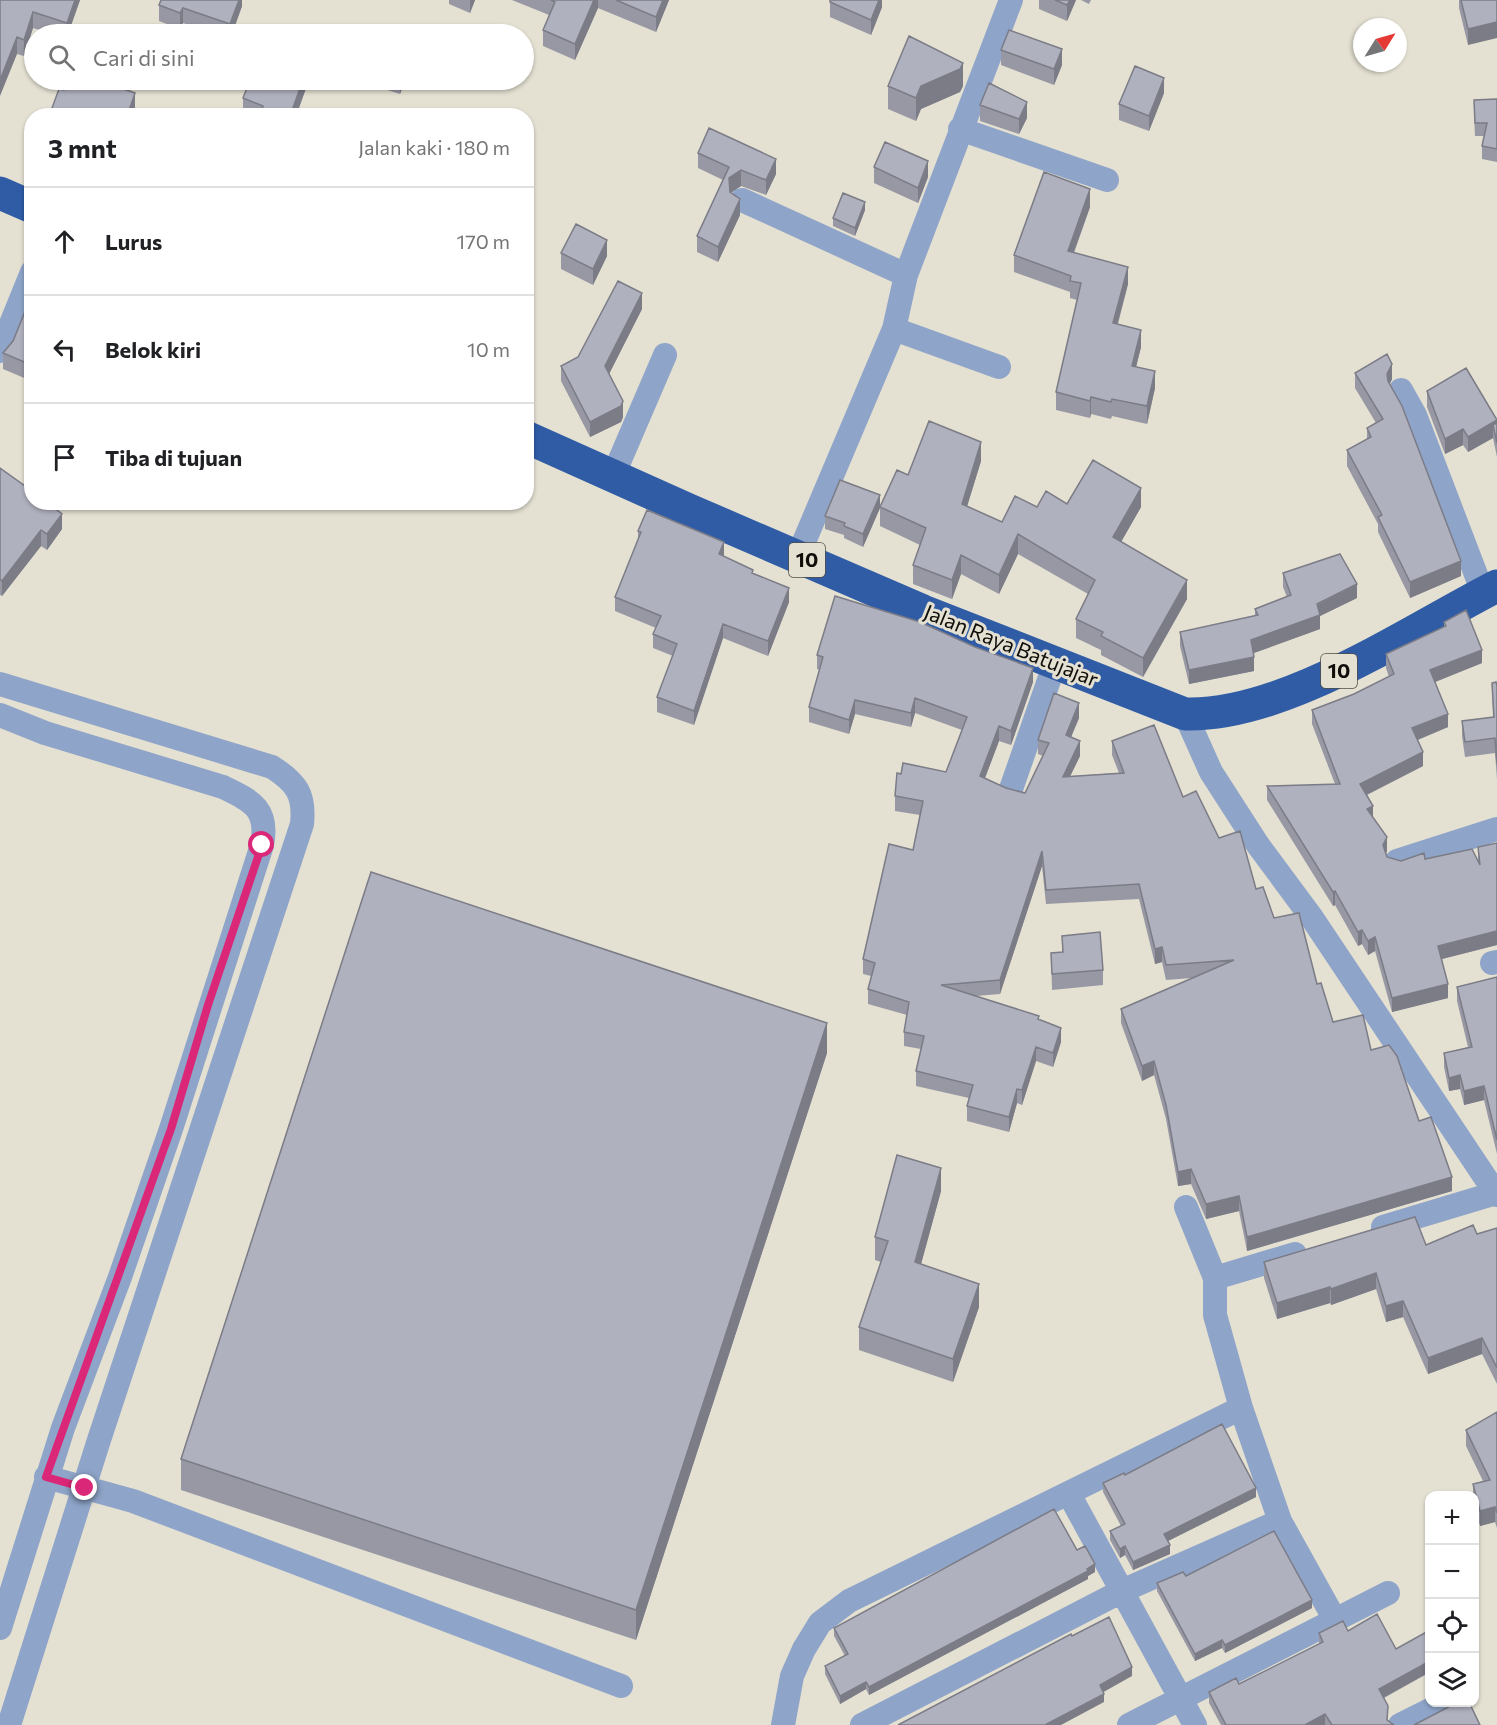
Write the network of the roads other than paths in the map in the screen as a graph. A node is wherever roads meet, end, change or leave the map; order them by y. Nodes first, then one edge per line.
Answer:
1 (1011, 0) edge
2 (960, 129) junction
3 (1107, 180) dead end
4 (0, 193) edge
5 (742, 201) edge
6 (24, 204) edge
7 (906, 275) junction
8 (24, 292) edge
9 (894, 329) junction
10 (0, 351) edge
11 (665, 355) dead end
12 (999, 367) dead end
13 (1401, 390) dead end
14 (534, 440) edge
15 (613, 476) junction
16 (798, 556) junction
17 (1490, 589) edge
18 (1055, 663) junction
19 (0, 684) edge
20 (1176, 712) junction
21 (0, 715) edge
22 (1011, 789) edge
23 (1497, 829) edge
24 (1397, 861) edge
25 (1496, 1194) edge
26 (1186, 1207) dead end
27 (1361, 1234) edge
28 (1316, 1247) edge
29 (1215, 1278) junction
30 (1241, 1408) junction
31 (46, 1477) junction
32 (85, 1488) junction
33 (1069, 1494) junction
34 (1280, 1521) junction
35 (1122, 1591) junction
36 (1388, 1593) dead end
37 (1335, 1620) junction
38 (0, 1628) edge
39 (621, 1686) dead end
40 (1182, 1699) junction
41 (1436, 1707) edge
42 (785, 1723) edge
43 (9, 1725) edge
44 (862, 1725) edge
45 (1129, 1725) edge
46 (1195, 1725) edge
47 (1400, 1725) edge

1 - 2 street
2 - 3 street
2 - 7 street
4 - 6 highway
5 - 7 street
7 - 9 street
8 - 10 street
9 - 12 street
9 - 16 street
11 - 15 street
13 - 17 street
14 - 15 highway, Jalan Raya Batujajar / 10
15 - 16 highway, Jalan Raya Batujajar / 10
16 - 18 highway, Jalan Raya Batujajar / 10
17 - 20 highway, Jalan Raya Batujajar / 10
18 - 20 highway, Jalan Raya Batujajar / 10
18 - 22 street
19 - 32 street
20 - 25 street
21 - 31 street
23 - 24 street
25 - 27 street
26 - 29 street
28 - 29 street
29 - 30 street
30 - 33 street
30 - 34 street
31 - 32 street
31 - 38 street
32 - 39 street
32 - 43 street
33 - 35 street
33 - 42 street
34 - 35 street
34 - 37 street
35 - 40 street
35 - 44 street
36 - 37 street
37 - 40 street
40 - 45 street
40 - 46 street
41 - 47 street

